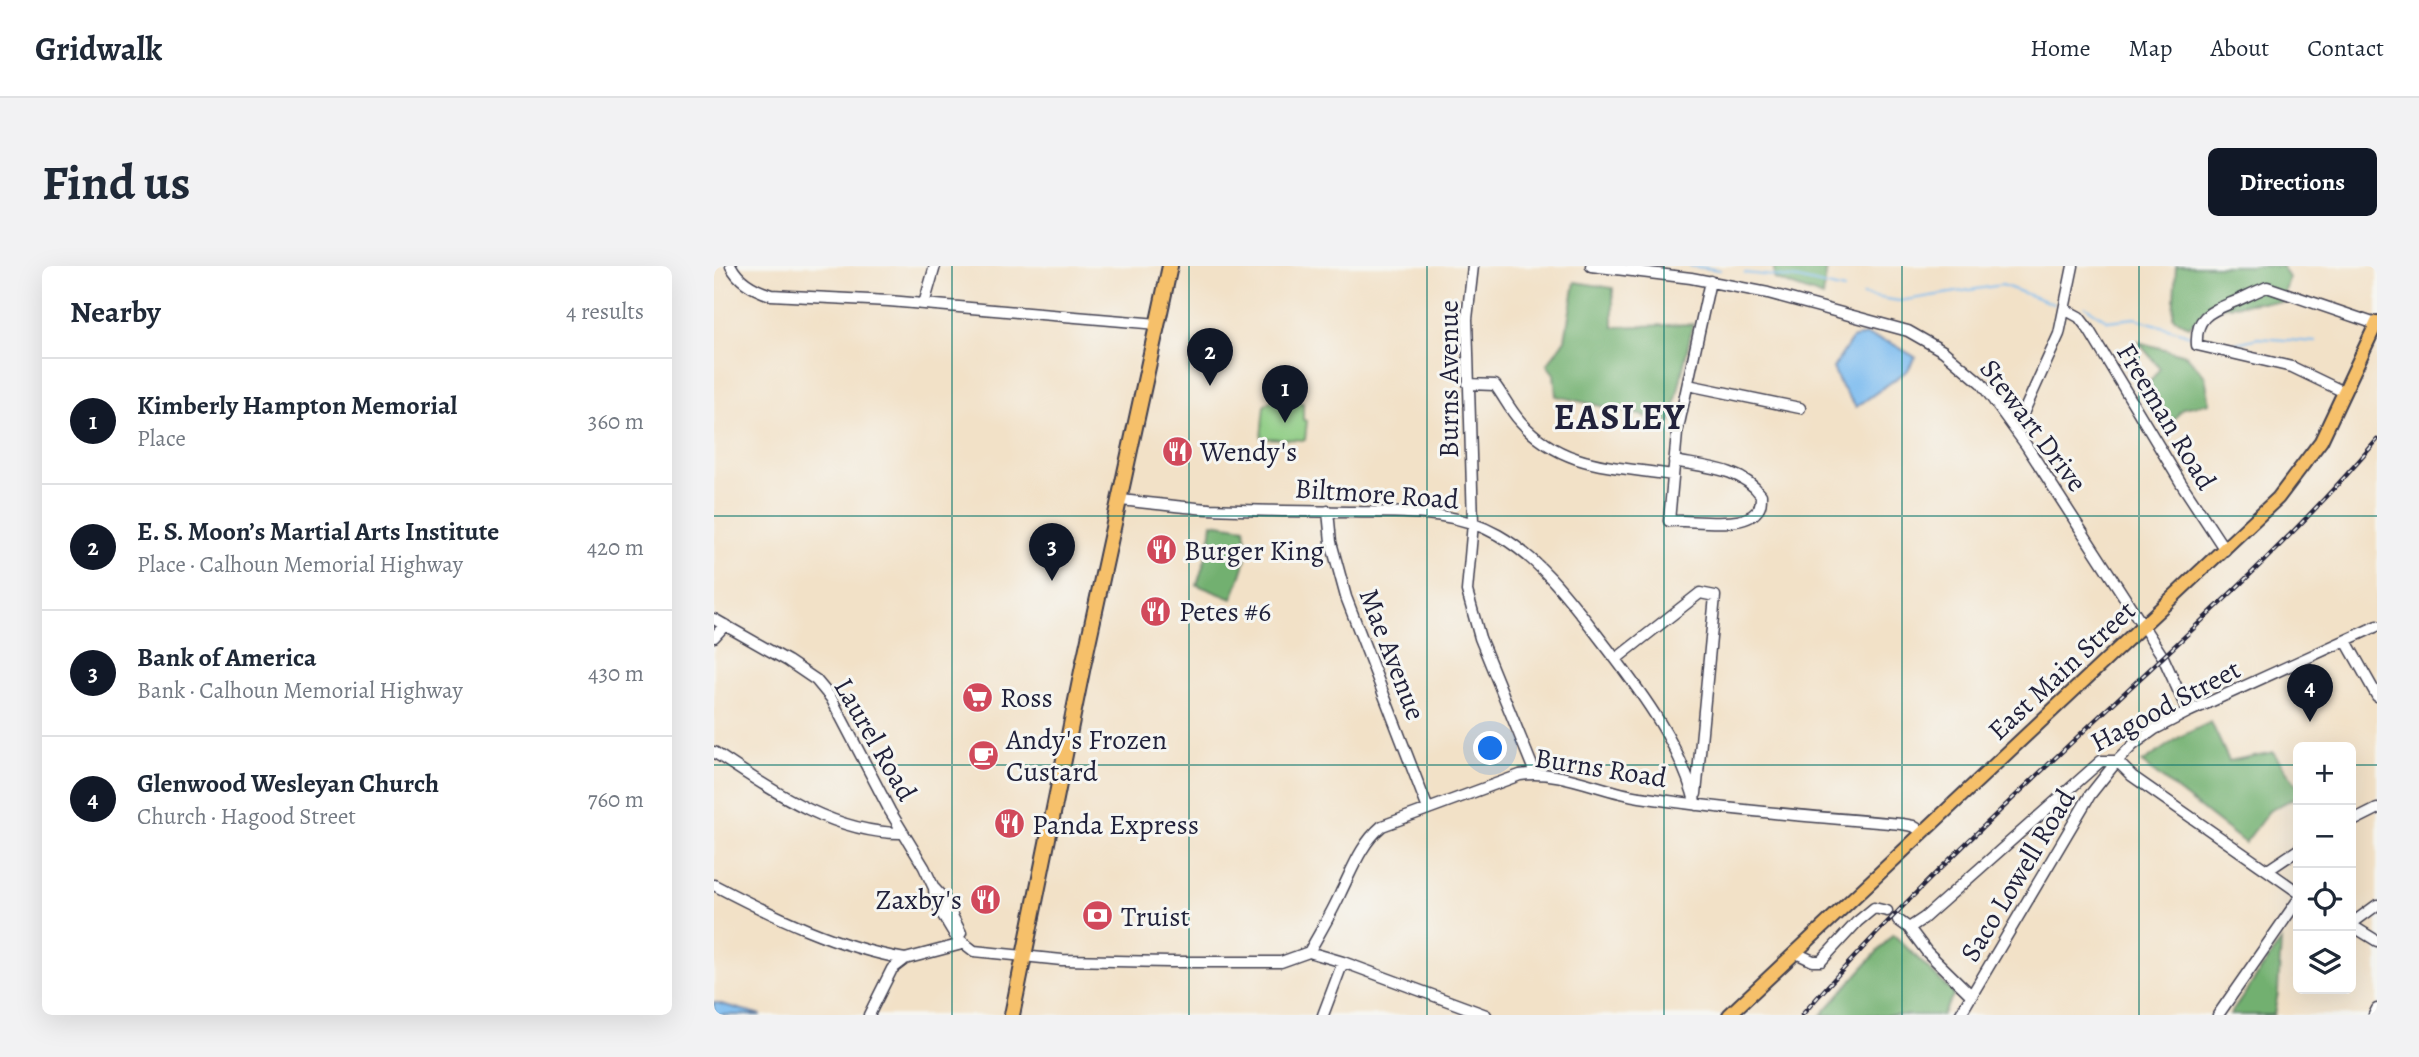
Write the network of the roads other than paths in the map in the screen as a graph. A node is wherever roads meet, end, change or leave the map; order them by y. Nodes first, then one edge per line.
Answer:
1 (731, 266) edge
2 (935, 266) edge
3 (1170, 266) edge
4 (1473, 266) edge
5 (1591, 266) edge
6 (2073, 266) edge
7 (1710, 281) junction
8 (924, 304) junction
9 (2066, 310) junction
10 (2377, 323) edge
11 (1158, 324) junction
12 (1468, 383) junction
13 (1688, 385) junction
14 (2344, 392) junction
15 (1800, 408) dead end
16 (2016, 429) junction
17 (1674, 461) junction
18 (1673, 475) junction
19 (1120, 500) junction
20 (1328, 511) junction
21 (1473, 523) junction
22 (2225, 550) junction
23 (714, 619) edge
24 (725, 625) junction
25 (2143, 626) junction
26 (2377, 626) edge
27 (714, 637) edge
28 (2346, 641) junction
29 (1616, 659) junction
30 (2377, 696) edge
31 (2188, 712) junction
32 (714, 752) edge
33 (2117, 761) junction
34 (1535, 773) junction
35 (1696, 805) junction
36 (1428, 809) junction
37 (2377, 809) edge
38 (2356, 820) edge
39 (1923, 832) junction
40 (903, 833) junction
41 (2293, 853) edge
42 (2268, 870) junction
43 (714, 885) edge
44 (2293, 888) edge
45 (2377, 905) edge
46 (2293, 907) edge
47 (1887, 911) dead end
48 (1898, 920) dead end
49 (2356, 920) edge
50 (2356, 927) edge
51 (1909, 928) junction
52 (2377, 941) edge
53 (962, 944) junction
54 (1309, 952) junction
55 (1796, 953) junction
56 (1024, 956) junction
57 (905, 959) junction
58 (1343, 962) junction
59 (1972, 996) junction
60 (2377, 1009) edge
61 (869, 1015) edge
62 (1013, 1015) edge
63 (1323, 1015) edge
64 (1486, 1015) edge
65 (1729, 1015) edge
66 (1960, 1015) edge
67 (2218, 1015) edge
68 (2374, 1015) edge

1 - 8 street
2 - 8 street
3 - 11 highway
4 - 12 street, Burns Avenue
5 - 7 street, Stewart Drive
6 - 9 street
7 - 13 street
7 - 16 street, Stewart Drive
8 - 11 street
9 - 16 street
9 - 22 street, Freeman Road
10 - 14 main road, East Main Street
10 - 14 street
11 - 19 highway
12 - 18 street
12 - 21 street, Burns Avenue
13 - 15 street
13 - 17 street
14 - 22 main road, East Main Street
16 - 25 street, Stewart Drive
17 - 18 street
17 - 18 street
19 - 20 street, Biltmore Road
19 - 56 highway
20 - 21 street, Biltmore Road
20 - 36 street, Mae Avenue
21 - 29 street, Biltmore Road
21 - 34 street, Burns Avenue
22 - 25 main road, East Main Street
23 - 24 street, Laurel Road
24 - 27 street
24 - 40 street, Laurel Road
25 - 31 street, Stewart Drive
25 - 39 main road, East Main Street
26 - 28 street, Hagood Street
28 - 30 street
28 - 31 street, Hagood Street
29 - 35 street, Biltmore Road
29 - 35 street
31 - 33 street, Hagood Street
32 - 40 street
33 - 42 street
33 - 51 street, Hagood Street
33 - 59 street, Saco Lowell Road
34 - 35 street, Burns Road
34 - 36 street, Burns Road
35 - 39 street, Burns Road
36 - 54 street, Burns Road
37 - 38 street
39 - 55 main road, East Main Street
40 - 53 street, Laurel Road
41 - 42 street
42 - 44 street
43 - 57 street
45 - 49 street
46 - 67 street
47 - 55 street
48 - 51 street
50 - 52 street
51 - 59 street
53 - 56 street
53 - 57 street
54 - 56 street
54 - 58 street
55 - 65 main road, East Main Street
56 - 62 highway
57 - 61 street
58 - 63 street
58 - 64 street
59 - 66 street, Saco Lowell Road
60 - 68 street

